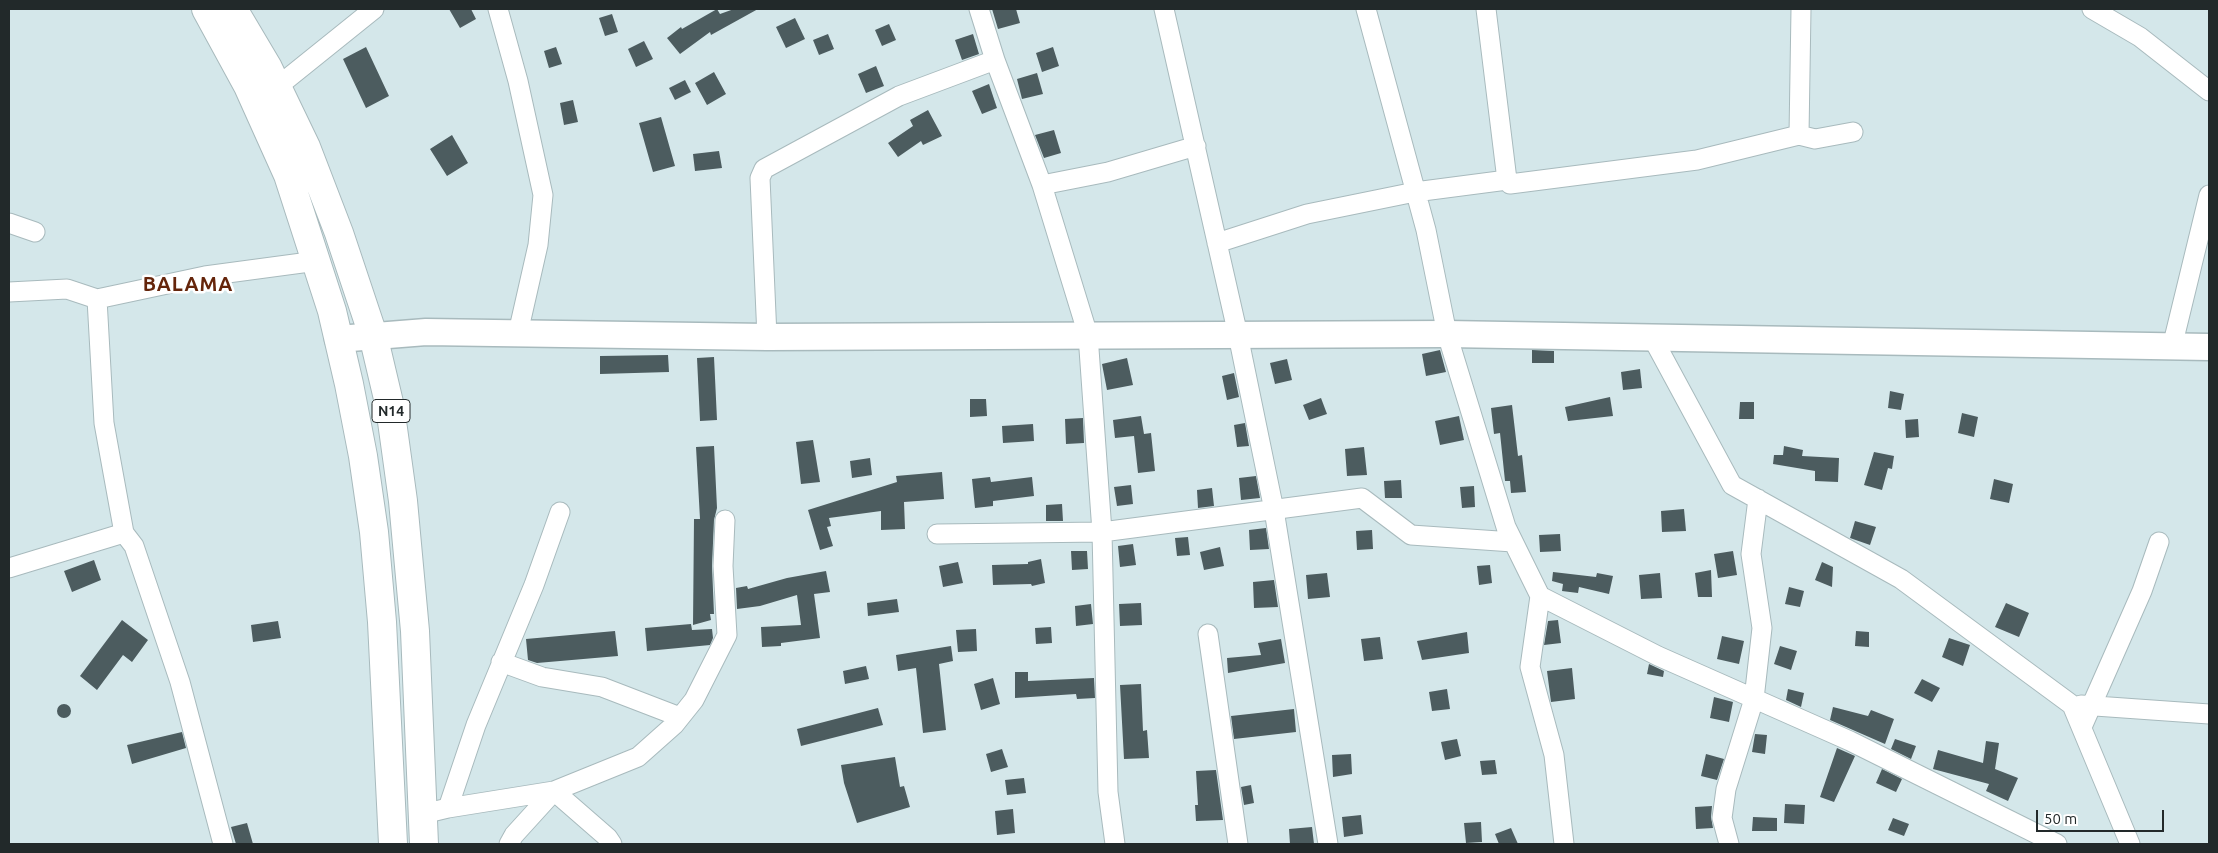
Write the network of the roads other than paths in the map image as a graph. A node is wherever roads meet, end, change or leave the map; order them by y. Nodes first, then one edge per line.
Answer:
1 (206, 9) edge
2 (234, 9) edge
3 (374, 9) edge
4 (498, 9) edge
5 (979, 9) edge
6 (1164, 9) edge
7 (1366, 9) edge
8 (1486, 9) edge
9 (1801, 9) edge
10 (2092, 9) edge
11 (995, 60) junction
12 (278, 87) junction
13 (2209, 91) edge
14 (1853, 132) dead end
15 (1799, 135) junction
16 (1196, 146) junction
17 (1507, 180) junction
18 (1042, 185) junction
19 (1416, 192) junction
20 (2209, 195) edge
21 (9, 223) edge
22 (34, 232) dead end
23 (1217, 243) junction
24 (317, 262) junction
25 (9, 292) edge
26 (97, 299) junction
27 (518, 334) junction
28 (1447, 334) junction
29 (373, 335) junction
30 (1088, 335) junction
31 (1238, 335) junction
32 (767, 337) junction
33 (1652, 337) junction
34 (338, 339) junction
35 (2172, 346) junction
36 (2209, 347) edge
37 (1758, 500) junction
38 (1274, 510) junction
39 (560, 512) dead end
40 (726, 520) dead end
41 (1102, 532) junction
42 (124, 533) junction
43 (937, 534) dead end
44 (1513, 542) junction
45 (2159, 542) dead end
46 (9, 568) edge
47 (1540, 596) junction
48 (1208, 634) dead end
49 (501, 662) junction
50 (1754, 698) junction
51 (2072, 705) junction
52 (2092, 706) junction
53 (2209, 714) edge
54 (680, 717) junction
55 (2082, 727) junction
56 (554, 791) junction
57 (435, 811) junction
58 (223, 844) edge
59 (393, 844) edge
60 (424, 844) edge
61 (509, 844) edge
62 (612, 844) edge
63 (1116, 844) edge
64 (1238, 844) edge
65 (1328, 844) edge
66 (1564, 844) edge
67 (1729, 844) edge
68 (2057, 844) edge
69 (2130, 844) edge

1 - 24 main road, N14
2 - 12 main road, N14
3 - 12 street
4 - 27 street
5 - 11 street
6 - 16 street
7 - 19 street
8 - 17 street
9 - 15 street
10 - 13 street
11 - 18 street
11 - 32 street
12 - 29 main road, N14
14 - 15 street
15 - 17 street
16 - 18 street
16 - 23 street
17 - 19 street
18 - 30 street
19 - 23 street
19 - 28 street
20 - 35 street
21 - 22 street
23 - 31 street
24 - 26 street
24 - 34 main road, N14
25 - 26 street
26 - 42 street
27 - 29 street
27 - 32 street
28 - 31 street
28 - 33 street
28 - 44 street
29 - 34 street
29 - 57 main road, N14
30 - 31 street
30 - 32 street
30 - 41 street
31 - 38 street
33 - 35 street
33 - 37 street
34 - 59 main road, N14
35 - 36 street
37 - 50 street
37 - 51 street
38 - 41 street
38 - 44 street
38 - 65 street
39 - 49 street
40 - 54 street
41 - 43 street
41 - 63 street
42 - 46 street
42 - 58 street
44 - 47 street
45 - 52 street
47 - 50 street
47 - 66 street
48 - 64 street
49 - 54 street
49 - 57 street
50 - 67 street
50 - 68 street
51 - 52 street
51 - 55 street
52 - 53 street
52 - 55 street
54 - 56 street
55 - 69 street
56 - 57 street
56 - 61 street
56 - 62 street
57 - 60 main road, N14

